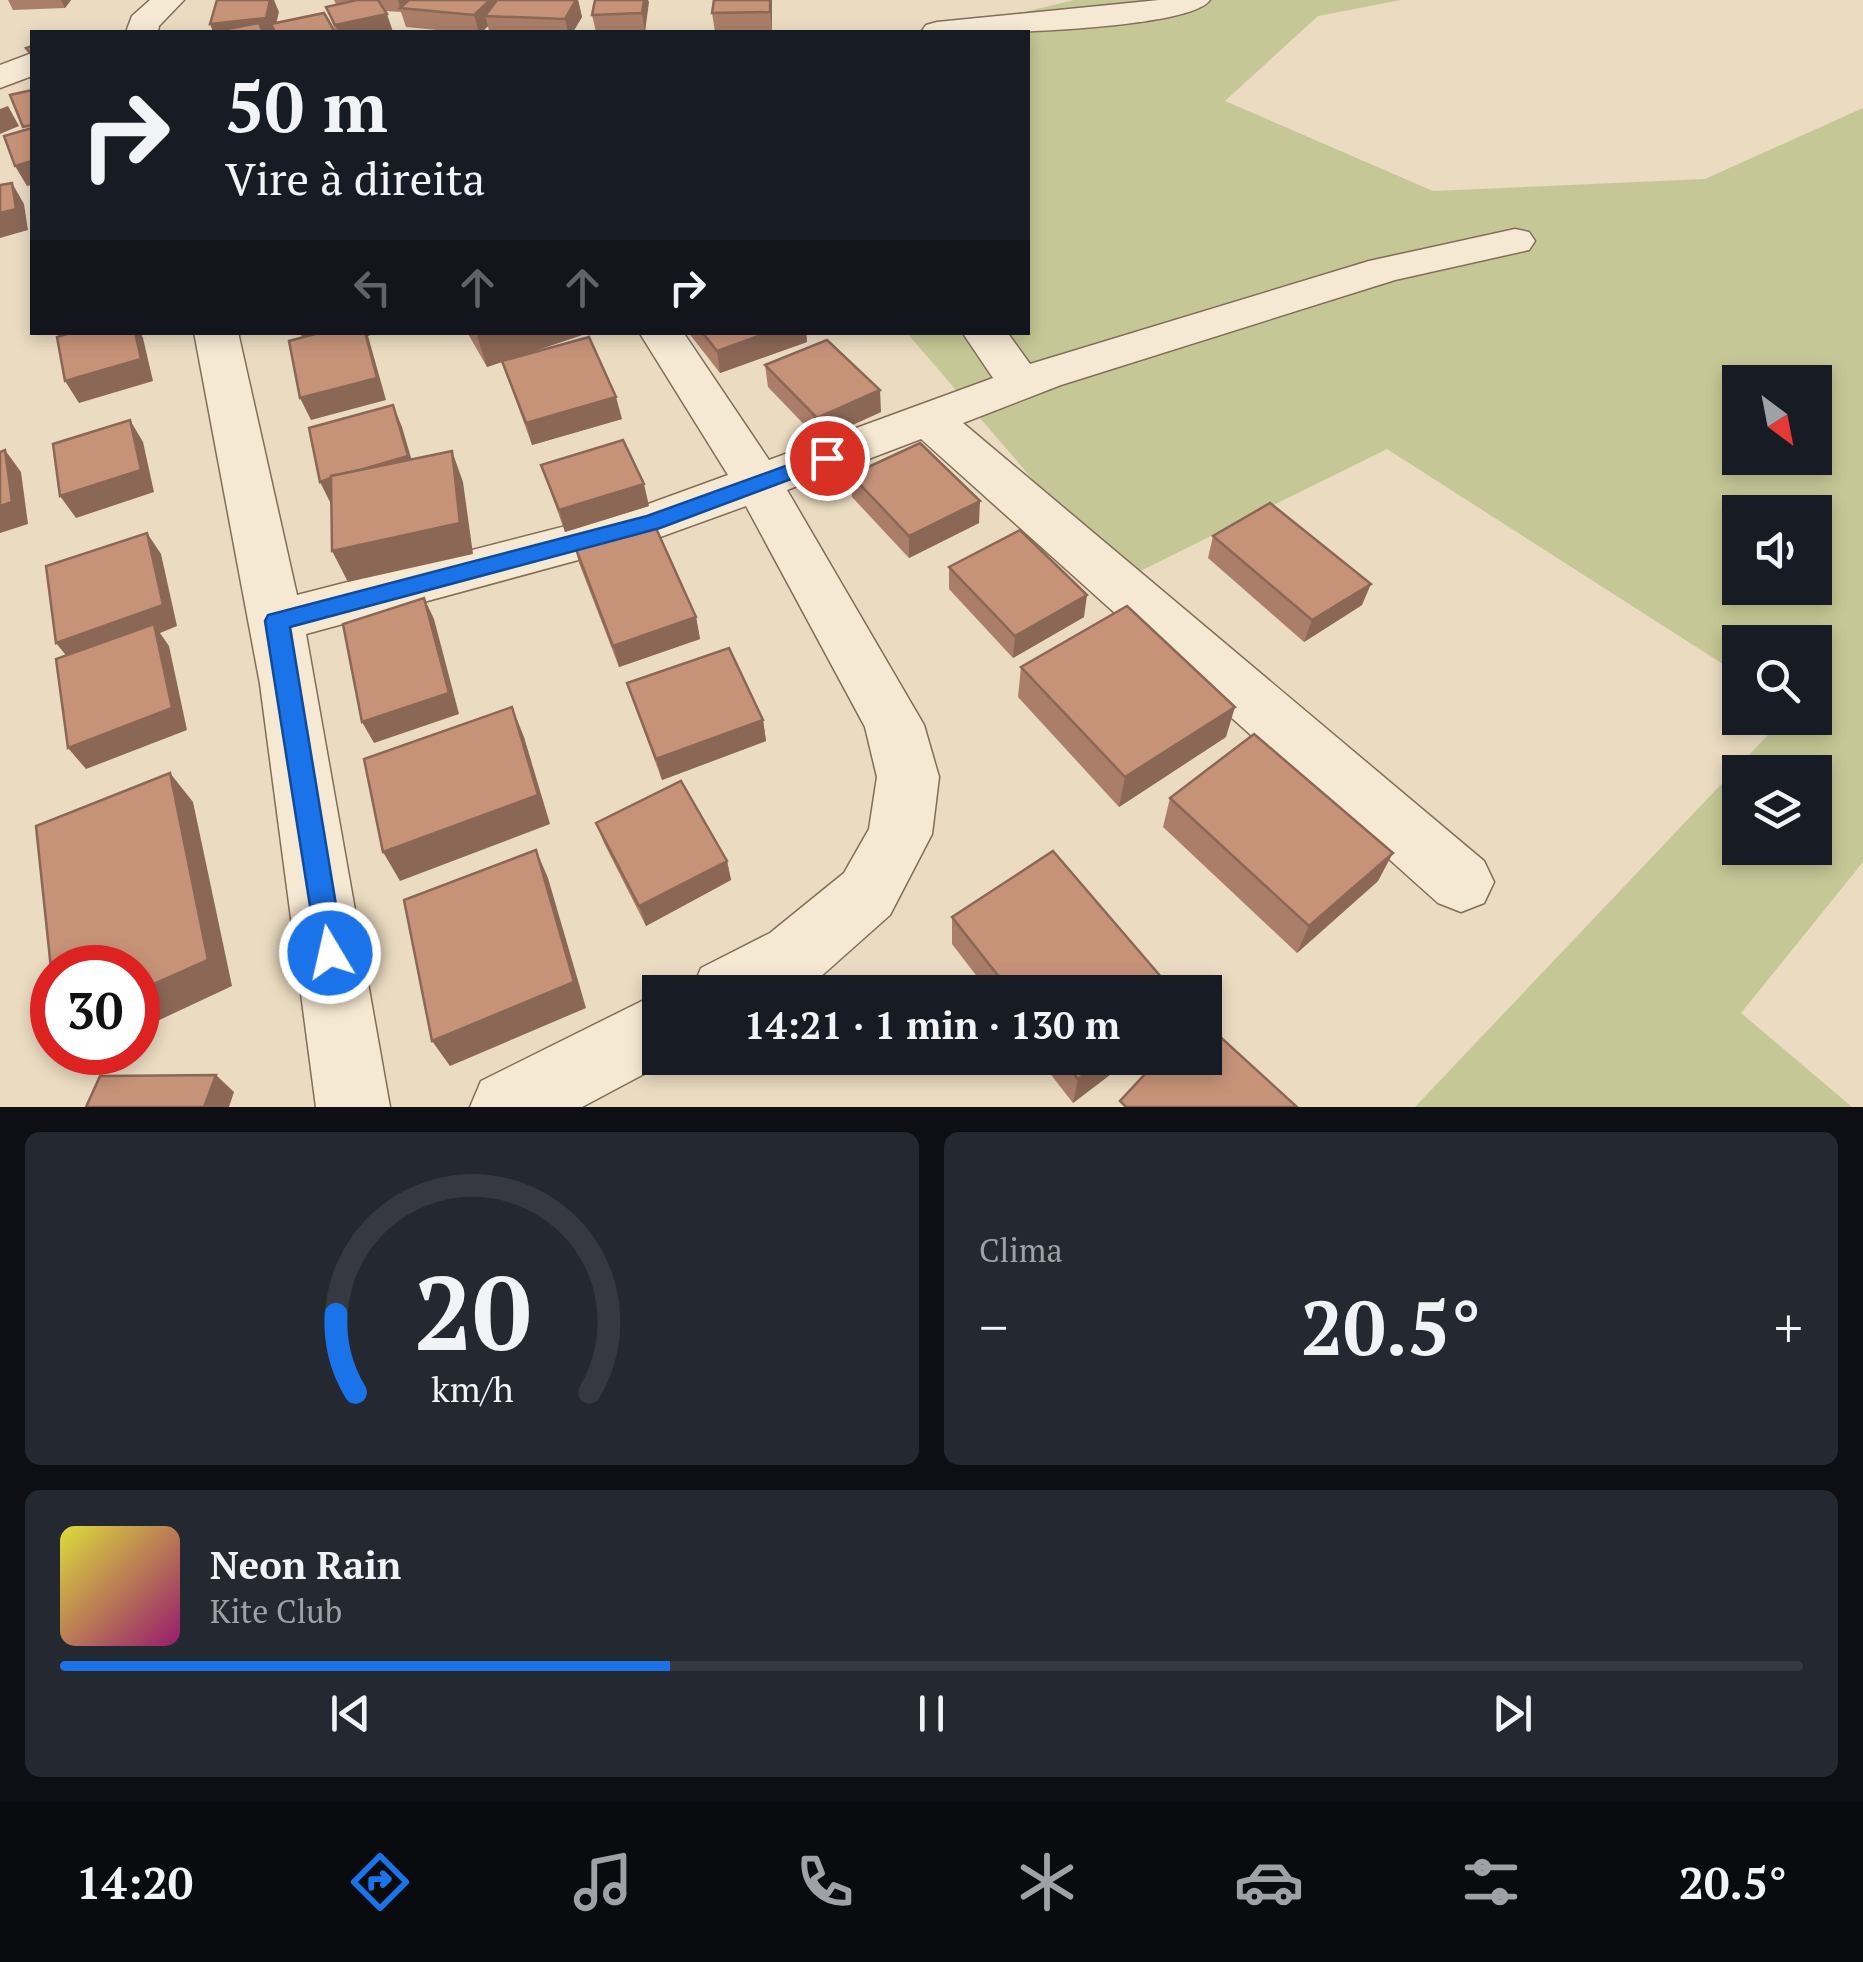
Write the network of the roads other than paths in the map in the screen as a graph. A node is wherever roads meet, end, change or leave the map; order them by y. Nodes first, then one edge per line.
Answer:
1 (168, 0) edge
2 (1194, 0) edge
3 (990, 13) edge
4 (133, 29) edge
5 (943, 30) edge
6 (30, 63) edge
7 (0, 78) edge
8 (1514, 241) dead end
9 (217, 335) edge
10 (663, 335) edge
11 (986, 335) edge
12 (1020, 384) junction
13 (928, 419) junction
14 (760, 484) junction
15 (277, 621) junction
16 (1462, 882) dead end
17 (758, 975) edge
18 (642, 1037) edge
19 (353, 1107) edge
20 (507, 1107) edge

1 - 4 street
2 - 3 street
3 - 5 street
6 - 7 street
8 - 12 street
9 - 15 street
10 - 14 street
11 - 12 street
12 - 13 street
13 - 14 street
13 - 16 street
14 - 15 street
14 - 17 street
15 - 19 street
18 - 20 street

